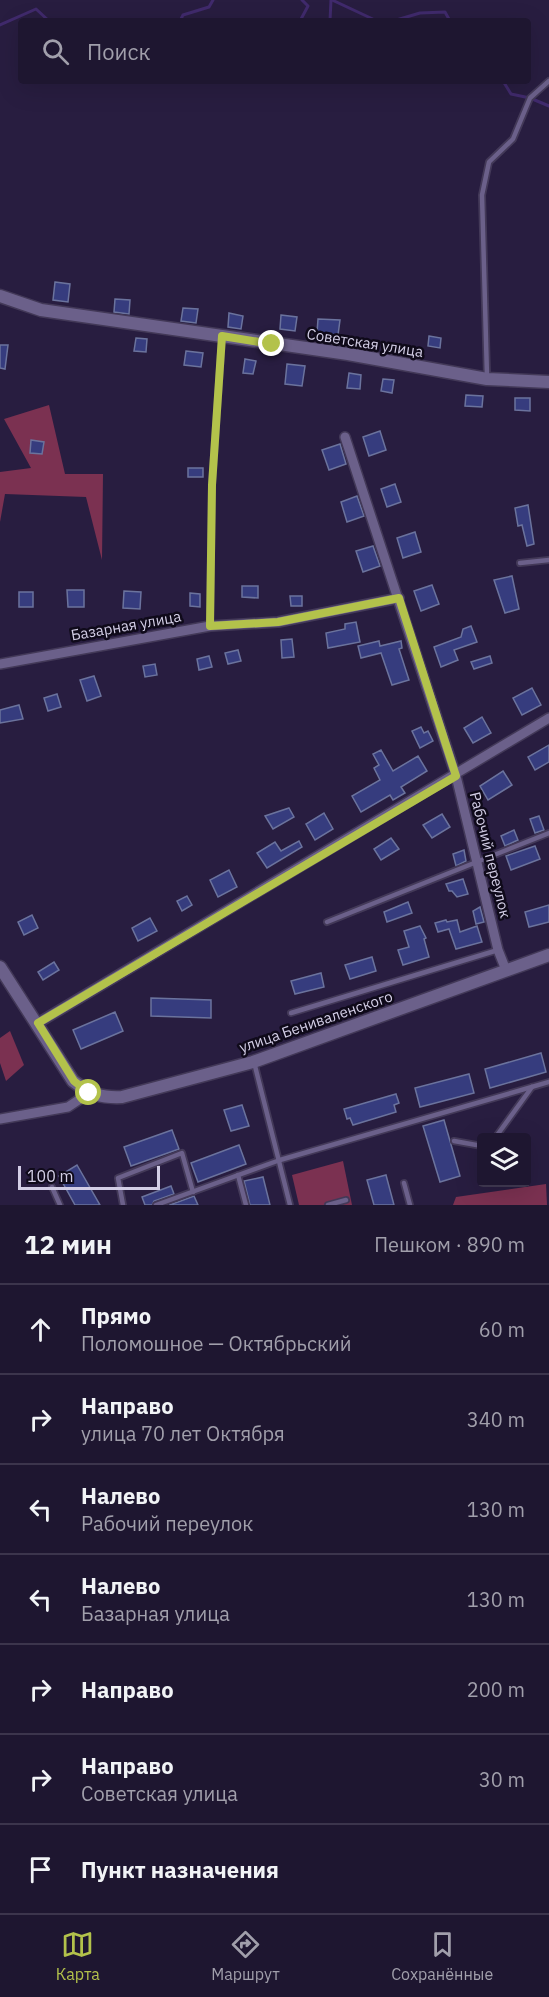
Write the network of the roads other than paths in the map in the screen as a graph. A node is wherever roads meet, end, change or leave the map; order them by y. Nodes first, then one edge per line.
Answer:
1 (549, 81) edge
2 (0, 296) edge
3 (222, 336) junction
4 (487, 379) junction
5 (549, 382) edge
6 (345, 437) dead end
7 (549, 560) edge
8 (520, 563) dead end
9 (399, 598) junction
10 (210, 626) junction
11 (0, 664) edge
12 (549, 718) edge
13 (456, 776) junction
14 (549, 833) edge
15 (477, 862) junction
16 (327, 922) dead end
17 (498, 950) junction
18 (549, 955) edge
19 (0, 967) edge
20 (506, 970) junction
21 (291, 1012) dead end
22 (38, 1023) junction
23 (253, 1062) junction
24 (549, 1082) edge
25 (532, 1087) junction
26 (89, 1093) junction
27 (0, 1119) edge
28 (498, 1133) edge
29 (454, 1141) dead end
30 (477, 1145) edge
31 (280, 1160) junction
32 (238, 1175) junction
33 (404, 1183) dead end
34 (52, 1187) dead end
35 (193, 1192) junction
36 (346, 1200) dead end
37 (60, 1205) edge
38 (123, 1205) edge
39 (156, 1205) edge
40 (246, 1205) edge
41 (290, 1205) edge
42 (328, 1205) edge
43 (410, 1205) edge

1 - 4 lane
2 - 3 street, Советская улица
3 - 4 street, Советская улица
3 - 10 lane
4 - 5 street, Советская улица
6 - 9 street, Рабочий переулок
7 - 8 lane
9 - 10 street, Базарная улица
9 - 13 street, Рабочий переулок
10 - 11 street, Базарная улица
12 - 13 street
13 - 15 street, Рабочий переулок
13 - 22 street
14 - 15 lane
15 - 16 lane
15 - 17 street, Рабочий переулок
17 - 20 street, Рабочий переулок
17 - 21 lane
18 - 20 street, улица Бениваленского
19 - 22 street
20 - 23 street, улица Бениваленского
22 - 26 street
23 - 26 street, улица Бениваленского
23 - 31 lane
24 - 25 lane
25 - 28 lane
25 - 31 lane
26 - 27 street
29 - 30 lane
31 - 32 lane
31 - 41 lane
32 - 35 lane
32 - 40 lane
33 - 43 lane
34 - 37 lane
35 - 38 lane
35 - 39 lane
36 - 42 lane

